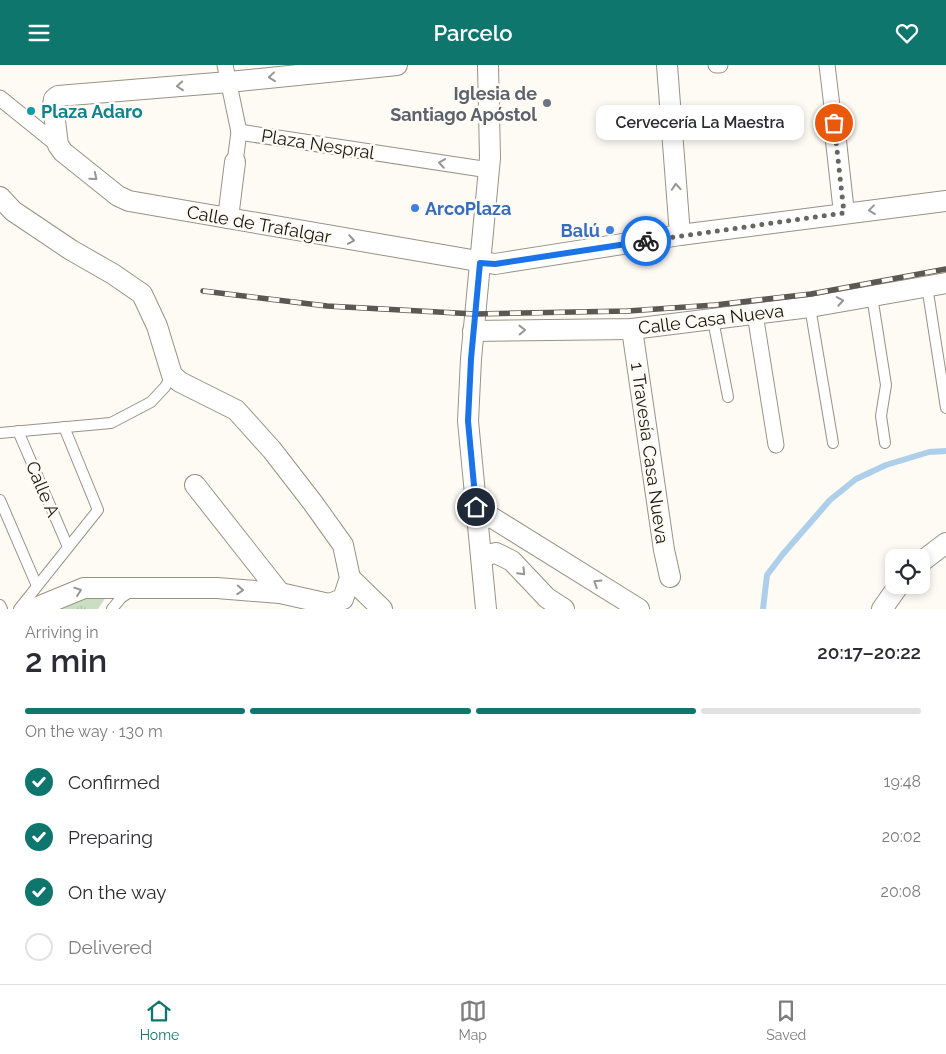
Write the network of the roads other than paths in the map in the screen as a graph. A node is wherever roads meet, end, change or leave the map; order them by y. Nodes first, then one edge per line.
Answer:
1 (397, 65) edge
2 (488, 65) edge
3 (667, 65) edge
4 (716, 65) edge
5 (720, 65) edge
6 (827, 65) edge
7 (303, 69) edge
8 (227, 74) edge
9 (0, 98) edge
10 (834, 123) joint
11 (239, 132) junction
12 (58, 145) junction
13 (235, 162) joint
14 (489, 170) junction
15 (0, 197) edge
16 (946, 201) edge
17 (844, 213) junction
18 (228, 218) junction
19 (680, 235) junction
20 (480, 263) junction
21 (937, 285) edge
22 (872, 296) junction
23 (810, 307) junction
24 (755, 314) junction
25 (713, 319) junction
26 (474, 322) junction
27 (632, 329) junction
28 (172, 375) junction
29 (728, 397) dead end
30 (946, 408) edge
31 (64, 427) junction
32 (18, 431) junction
33 (0, 433) edge
34 (833, 443) dead end
35 (885, 443) dead end
36 (776, 445) dead end
37 (195, 485) dead end
38 (0, 499) edge
39 (478, 520) junction
40 (946, 543) edge
41 (68, 547) junction
42 (930, 555) edge
43 (481, 556) junction
44 (350, 577) junction
45 (670, 577) dead end
46 (37, 586) junction
47 (132, 589) junction
48 (280, 593) junction
49 (893, 594) edge
50 (0, 605) edge
51 (330, 607) edge
52 (2, 609) edge
53 (19, 609) edge
54 (33, 609) edge
55 (112, 609) edge
56 (382, 609) edge
57 (486, 609) edge
58 (564, 609) edge
59 (639, 609) edge
60 (882, 609) edge

1 - 7 street
2 - 14 street
19 -> 3 street
4 - 5 street
6 - 10 street
7 -> 8 street
8 - 11 street
8 -> 12 street
9 - 12 street
10 - 17 street
11 - 13 street
14 -> 11 street, Plaza Nespral
12 -> 18 street, Calle de Trafalgar
13 - 18 street
14 - 20 street
15 - 28 street
16 -> 17 street, Calle de Trafalgar
17 - 19 street, Calle de Trafalgar
18 -> 20 street, Calle de Trafalgar
19 - 20 street, Calle de Trafalgar
20 - 26 street
21 - 22 street, Calle Casa Nueva
21 - 30 lane
23 -> 22 street, Calle Casa Nueva
22 - 35 lane
23 - 24 street, Calle Casa Nueva
23 - 34 lane
24 - 25 street, Calle Casa Nueva
24 - 36 street
25 - 27 street, Calle Casa Nueva
25 - 29 lane
26 -> 27 street, Calle Casa Nueva
26 - 39 street
27 - 45 street, 1 Travesía Casa Nueva
28 - 31 lane
28 - 44 street
31 - 32 lane
31 - 41 lane
32 - 33 lane
32 - 41 lane, Calle A
37 - 48 street
38 - 46 lane
39 - 43 street
59 -> 39 street
40 - 42 street
41 - 46 lane
43 - 57 street
43 -> 58 street
44 - 51 street
44 - 56 street
46 - 53 lane
47 -> 48 street
54 -> 47 street
47 - 55 lane
48 - 51 street
49 - 60 street
50 - 52 lane

